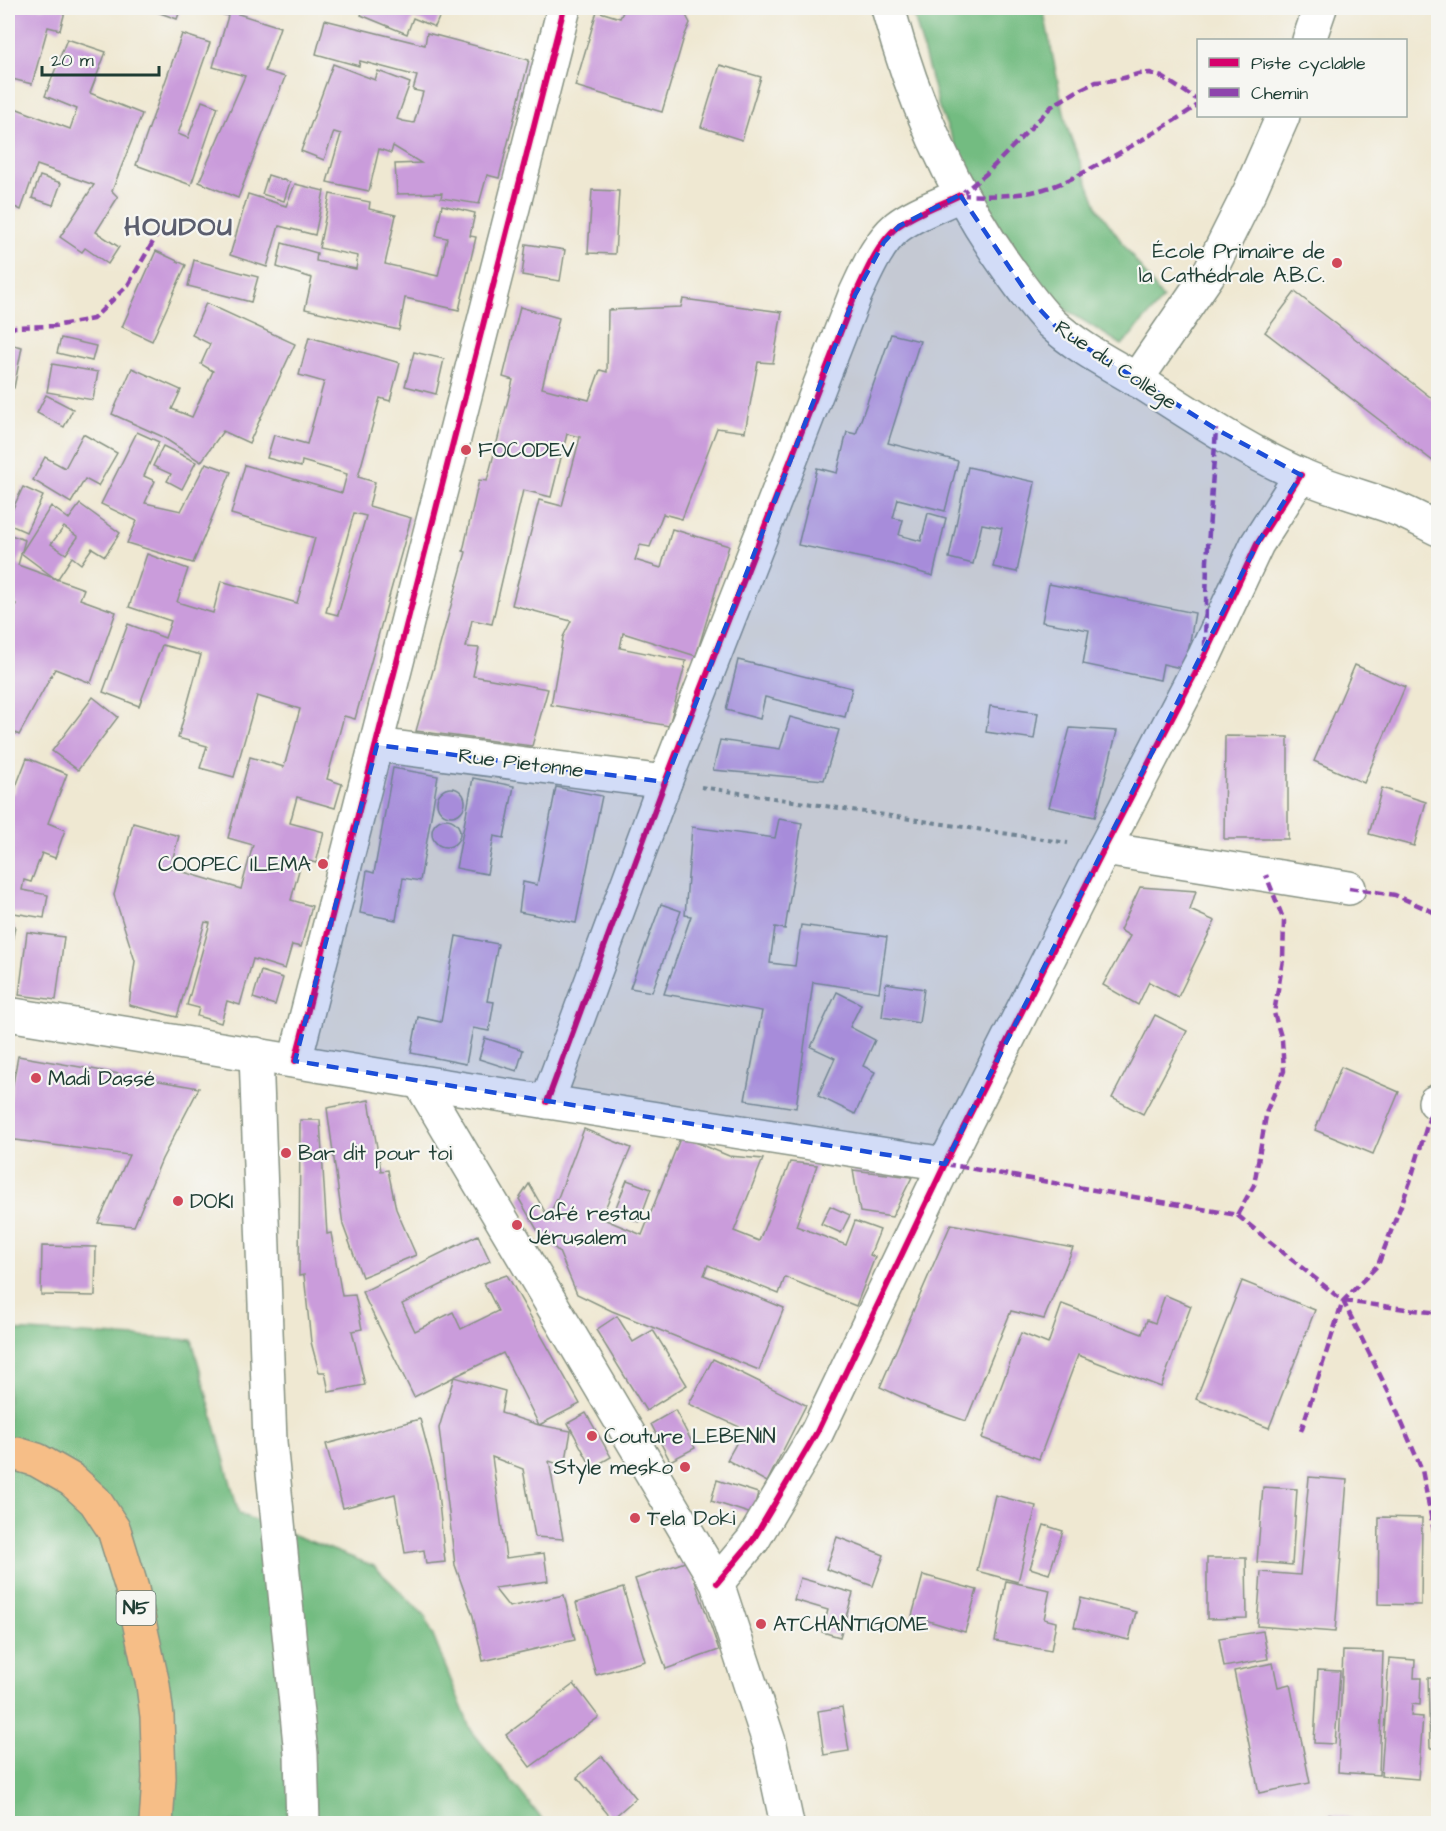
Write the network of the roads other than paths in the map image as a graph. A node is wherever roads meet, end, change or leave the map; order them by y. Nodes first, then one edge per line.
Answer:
1 (564, 8) edge
2 (888, 8) edge
3 (1320, 8) edge
4 (1310, 39) edge
5 (1283, 117) edge
6 (960, 195) junction
7 (1136, 380) junction
8 (1301, 475) junction
9 (1438, 529) edge
10 (377, 744) junction
11 (665, 782) junction
12 (1104, 849) junction
13 (1349, 888) dead end
14 (8, 1014) edge
15 (256, 1054) junction
16 (295, 1061) junction
17 (420, 1082) junction
18 (547, 1102) junction
19 (945, 1164) junction
20 (8, 1454) edge
21 (717, 1583) junction
22 (156, 1824) edge
23 (303, 1824) edge
24 (787, 1824) edge

1 - 10 street
2 - 6 street, Rue du Collège
3 - 4 street
5 - 7 street
6 - 7 street, Rue du Collège
6 - 11 street
7 - 8 street, Rue du Collège
8 - 9 street, Rue du Collège
8 - 12 street
10 - 11 street, Rue Pietonne
10 - 16 street
11 - 18 street
12 - 13 street
12 - 19 street
14 - 15 street
15 - 16 street
15 - 23 street
16 - 17 street
17 - 18 street
17 - 21 street
18 - 19 street
19 - 21 street
20 - 22 main road, N5
21 - 24 street

